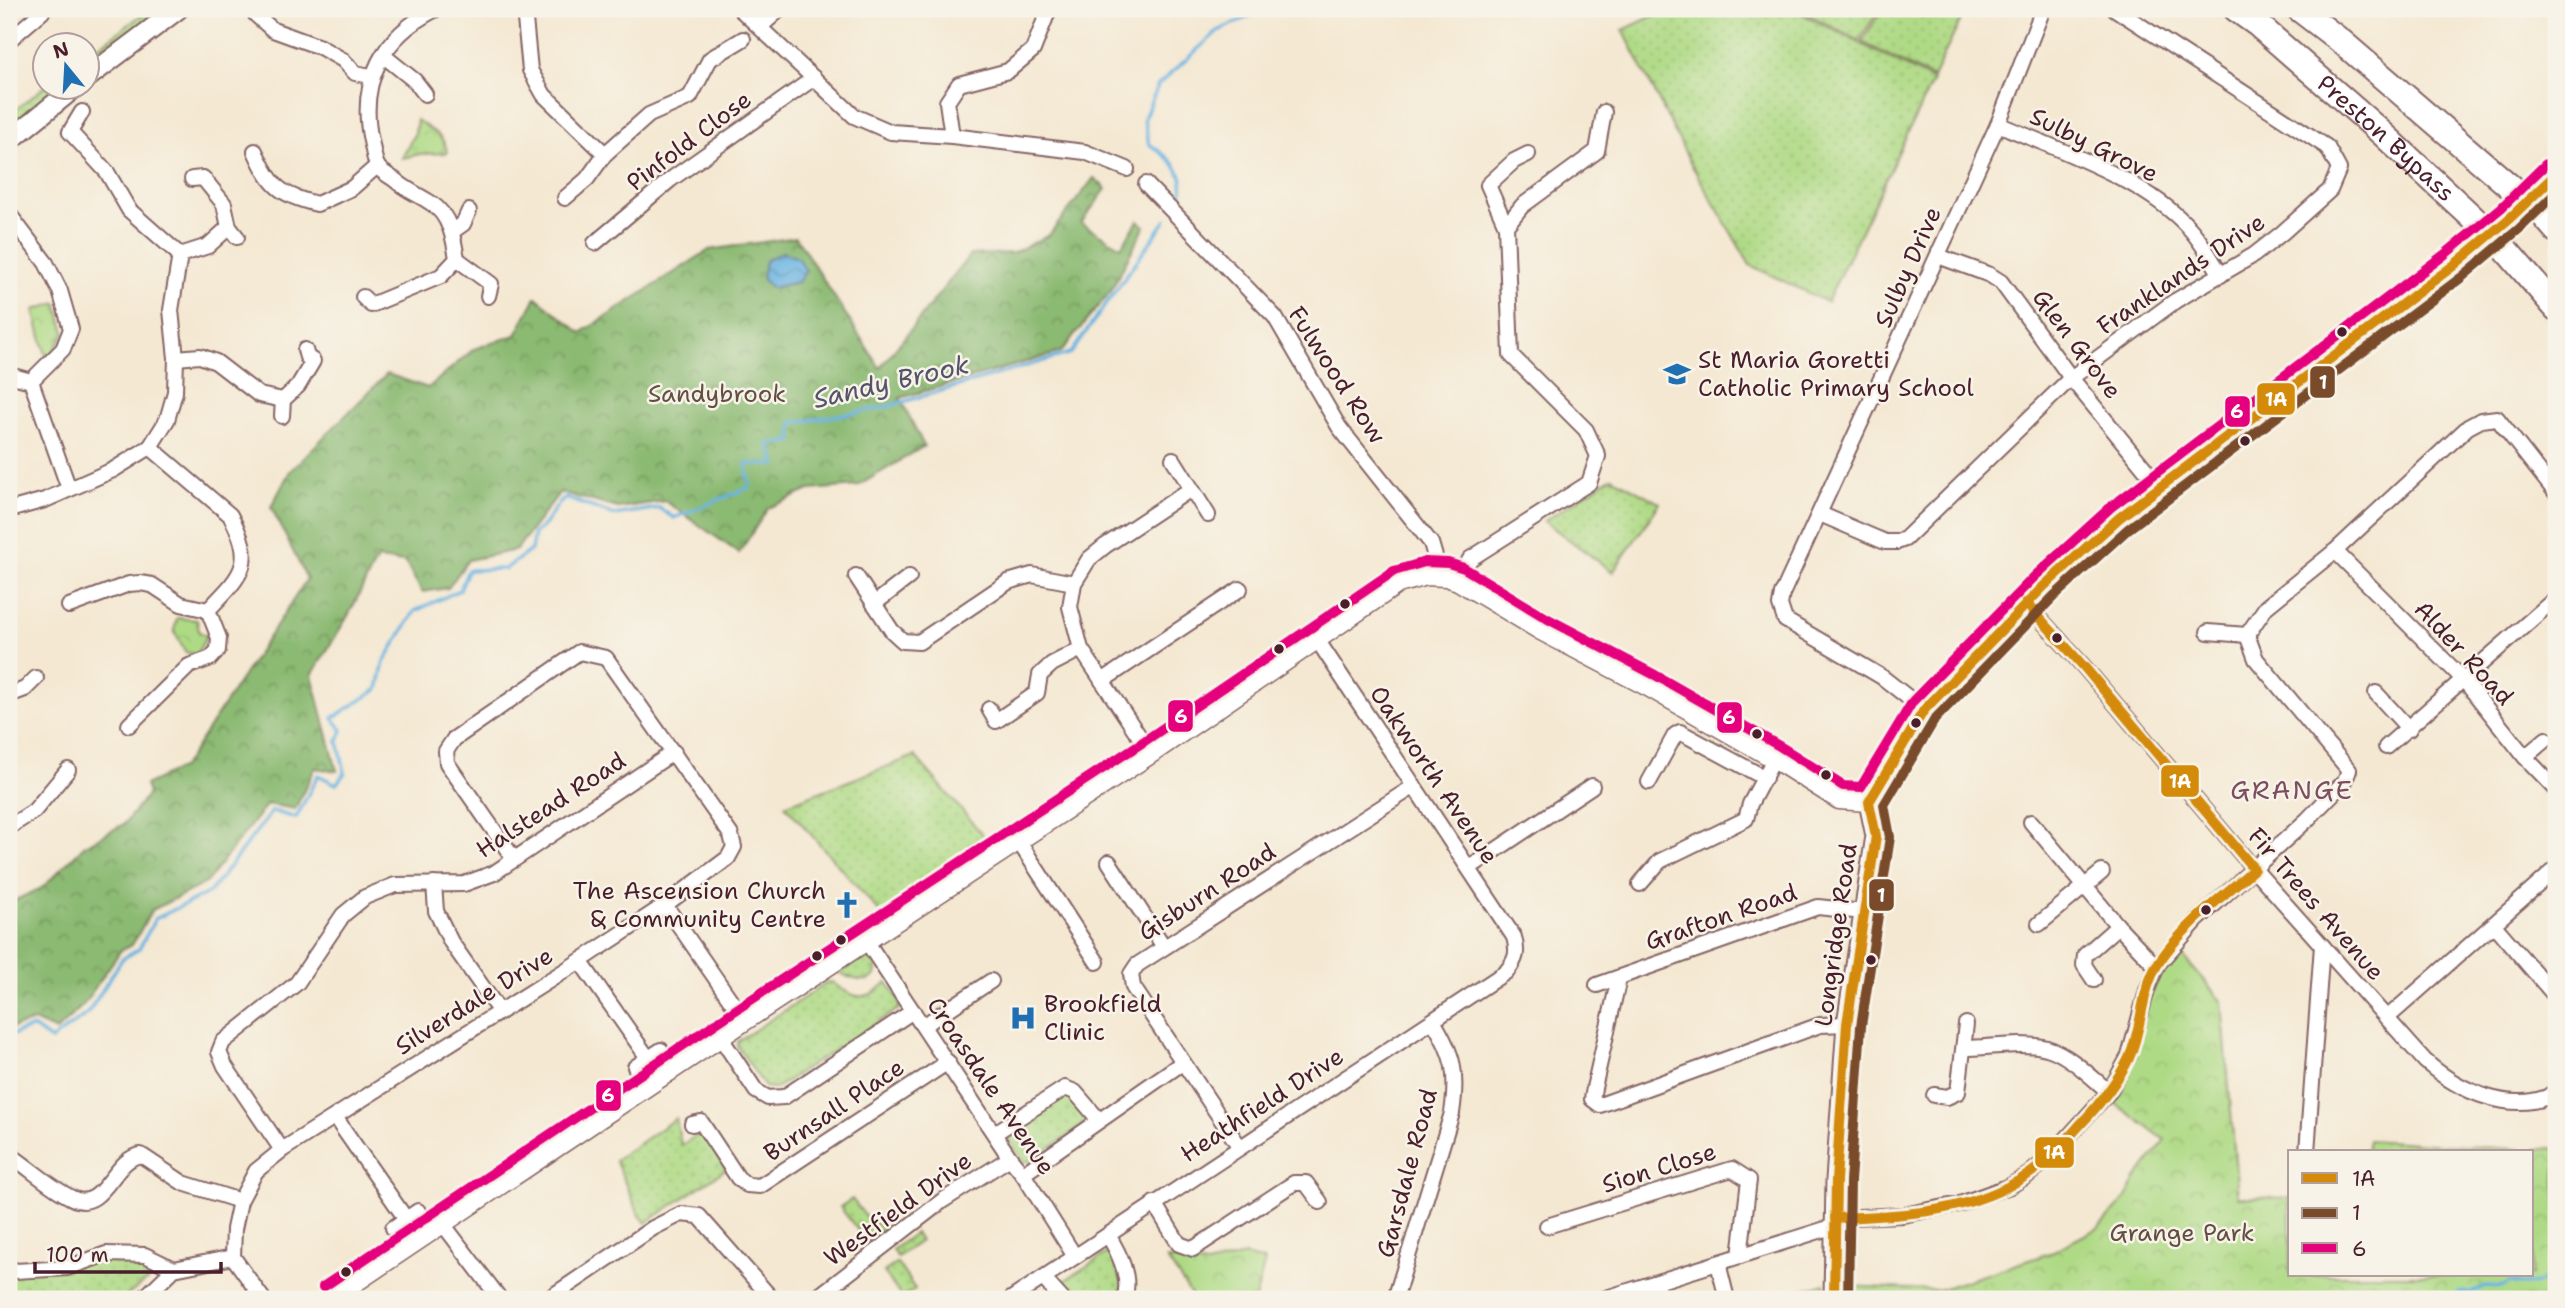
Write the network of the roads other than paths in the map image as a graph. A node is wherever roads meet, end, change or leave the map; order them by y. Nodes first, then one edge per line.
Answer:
1 (43, 9) edge
2 (178, 9) edge
3 (258, 9) edge
4 (436, 9) edge
5 (524, 9) edge
6 (740, 9) edge
7 (780, 9) edge
8 (1049, 9) edge
9 (2043, 9) edge
10 (2115, 9) edge
11 (2236, 9) edge
12 (2300, 9) edge
13 (761, 27) junction
14 (743, 39) dead end
15 (9, 40) edge
16 (384, 56) junction
17 (102, 66) edge
18 (371, 76) junction
19 (814, 78) junction
20 (425, 94) dead end
21 (57, 102) edge
22 (82, 112) dead end
23 (1604, 112) dead end
24 (1998, 124) junction
25 (952, 136) junction
26 (9, 141) edge
27 (255, 151) dead end
28 (605, 153) junction
29 (1528, 154) dead end
30 (377, 166) junction
31 (1127, 169) dead end
32 (2555, 175) edge
33 (192, 179) dead end
34 (1146, 184) dead end
35 (565, 198) dead end
36 (469, 211) dead end
37 (9, 214) edge
38 (1506, 226) junction
39 (2556, 230) edge
40 (453, 231) junction
41 (595, 243) dead end
42 (180, 255) junction
43 (1938, 256) junction
44 (457, 260) junction
45 (2221, 275) junction
46 (488, 296) dead end
47 (363, 297) dead end
48 (2556, 308) edge
49 (305, 350) dead end
50 (176, 358) junction
51 (9, 375) edge
52 (2071, 378) junction
53 (32, 381) junction
54 (283, 400) junction
55 (282, 416) dead end
56 (150, 447) junction
57 (1173, 459) dead end
58 (2160, 487) junction
59 (69, 489) junction
60 (1191, 489) junction
61 (2556, 494) edge
62 (9, 510) edge
63 (1208, 514) dead end
64 (1820, 514) junction
65 (2334, 551) junction
66 (856, 576) dead end
67 (1436, 576) junction
68 (909, 577) dead end
69 (1458, 581) junction
70 (1074, 583) junction
71 (1240, 589) dead end
72 (2556, 598) edge
73 (2026, 603) junction
74 (874, 604) junction
75 (69, 606) dead end
76 (208, 610) junction
77 (2208, 632) dead end
78 (2248, 635) junction
79 (1316, 638) junction
80 (1081, 649) junction
81 (36, 678) dead end
82 (2464, 680) junction
83 (1102, 681) junction
84 (2376, 693) dead end
85 (9, 695) edge
86 (989, 709) dead end
87 (1924, 710) junction
88 (129, 725) dead end
89 (2409, 729) junction
90 (2546, 739) dead end
91 (2386, 747) dead end
92 (674, 752) junction
93 (1151, 754) junction
94 (2525, 757) junction
95 (1774, 760) junction
96 (68, 770) dead end
97 (1765, 778) junction
98 (1649, 782) dead end
99 (1592, 786) dead end
100 (1413, 787) junction
101 (2556, 789) edge
102 (1869, 802) junction
103 (2031, 822) dead end
104 (9, 827) edge
105 (1019, 842) junction
106 (514, 859) junction
107 (1109, 862) dead end
108 (1469, 868) junction
109 (2254, 869) junction
110 (2556, 869) edge
111 (2102, 872) dead end
112 (434, 884) junction
113 (1640, 884) dead end
114 (2085, 886) junction
115 (665, 905) junction
116 (1863, 912) junction
117 (2039, 924) dead end
118 (2494, 925) junction
119 (2118, 926) junction
120 (1514, 937) joint
121 (867, 942) junction
122 (2322, 945) junction
123 (1164, 947) junction
124 (580, 961) junction
125 (1097, 962) dead end
126 (2158, 964) junction
127 (1619, 978) junction
128 (2094, 980) dead end
129 (991, 981) dead end
130 (1597, 985) dead end
131 (2556, 997) edge
132 (913, 1011) junction
133 (500, 1012) junction
134 (2387, 1018) junction
135 (745, 1021) junction
136 (1433, 1021) junction
137 (1847, 1024) junction
138 (1966, 1024) dead end
139 (923, 1026) junction
140 (721, 1038) junction
141 (1964, 1048) junction
142 (661, 1050) dead end
143 (648, 1058) junction
144 (948, 1062) junction
145 (1182, 1063) junction
146 (635, 1067) dead end
147 (2109, 1092) junction
148 (2556, 1093) edge
149 (1934, 1095) dead end
150 (335, 1117) junction
151 (1099, 1120) junction
152 (692, 1124) dead end
153 (995, 1133) junction
154 (1239, 1146) junction
155 (282, 1150) junction
156 (2307, 1150) edge
157 (9, 1158) edge
158 (1010, 1158) junction
159 (1023, 1174) junction
160 (240, 1201) junction
161 (1320, 1202) dead end
162 (1154, 1203) junction
163 (1835, 1222) junction
164 (443, 1224) junction
165 (1547, 1226) dead end
166 (393, 1228) dead end
167 (1108, 1235) junction
168 (1074, 1255) junction
169 (1740, 1256) junction
170 (233, 1257) junction
171 (1717, 1263) junction
172 (9, 1267) edge
173 (174, 1269) junction
174 (1043, 1278) junction
175 (143, 1299) edge
176 (263, 1299) edge
177 (331, 1299) edge
178 (500, 1299) edge
179 (548, 1299) edge
180 (772, 1299) edge
181 (815, 1299) edge
182 (1011, 1299) edge
183 (1062, 1299) edge
184 (1124, 1299) edge
185 (1395, 1299) edge
186 (1603, 1299) edge
187 (1727, 1299) edge
188 (1835, 1299) edge

1 - 15 street
2 - 17 main road
3 - 18 street
4 - 16 street
5 - 28 street
6 - 13 street
7 - 13 street
8 - 25 street
9 - 24 street, Sulby Drive
10 - 45 street, Franklands Drive
11 - 48 highway, Preston Bypass
12 - 39 highway, Preston Bypass
13 - 19 street
14 - 28 street
16 - 18 street
16 - 20 street
18 - 30 street
19 - 25 street
19 - 41 street, Pinfold Close
21 - 26 main road
22 - 42 street
23 - 38 street
24 - 43 street, Sulby Drive
24 - 45 street, Sulby Grove
25 - 31 street
27 - 30 street
28 - 35 street
29 - 38 street
30 - 40 street
32 - 58 main road, bridge
33 - 42 street
34 - 67 street, Fulwood Row
36 - 40 street
37 - 53 street
38 - 69 street
40 - 44 street
42 - 50 street
43 - 52 street, Glen Grove
43 - 64 street, Sulby Drive
44 - 46 street
44 - 47 street
45 - 52 street, Franklands Drive
49 - 54 street
50 - 54 street
50 - 56 street
51 - 53 street
52 - 58 street, Glen Grove
52 - 64 street, Franklands Drive
53 - 59 street
54 - 55 street
56 - 59 street
56 - 76 street
57 - 60 street
58 - 73 main road
59 - 62 street
60 - 63 street
60 - 70 street
61 - 65 street
64 - 87 street, Sulby Drive
65 - 78 street
65 - 82 street, Alder Road
66 - 74 street
67 - 69 street
67 - 79 street
68 - 74 street
69 - 95 street
70 - 74 street
70 - 80 street
71 - 83 street
72 - 82 street
73 - 87 main road
73 - 109 street, Fir Trees Avenue
75 - 76 street
76 - 88 street
77 - 78 street
78 - 109 street
79 - 93 street
79 - 100 street, Oakworth Avenue
80 - 83 street
80 - 86 street
81 - 85 street
82 - 89 street
82 - 94 street, Alder Road
83 - 93 street
84 - 89 street
87 - 102 main road
89 - 91 street
90 - 94 street
92 - 106 street, Halstead Road
92 - 106 street
92 - 115 street, Silverdale Drive
93 - 105 street
94 - 101 street, Alder Road
95 - 97 street
95 - 102 street
96 - 104 street
97 - 98 street
97 - 113 street
99 - 108 street
100 - 108 street, Oakworth Avenue
100 - 123 street, Gisburn Road
102 - 116 main road, Longridge Road
103 - 114 street
105 - 121 street
105 - 125 street
106 - 112 street, Halstead Road
107 - 123 street
108 - 120 street, Oakworth Avenue
109 - 122 street, Fir Trees Avenue
109 - 126 street
110 - 118 street
111 - 114 street
112 - 133 street
112 - 155 street, Halstead Road
114 - 117 street
114 - 119 street
115 - 124 street, Silverdale Drive
115 - 135 street
116 - 127 street, Grafton Road
116 - 137 main road, Longridge Road
118 - 131 street
118 - 134 street
119 - 126 street
119 - 128 street
120 - 136 street, Heathfield Drive
121 - 132 street, Croasdale Avenue
121 - 135 street
122 - 134 street, Fir Trees Avenue
122 - 156 street
123 - 145 street, Gisburn Road
124 - 133 street, Silverdale Drive
124 - 143 street
126 - 147 street
127 - 130 street, Grafton Road
127 - 137 street
129 - 139 street
132 - 139 street, Croasdale Avenue
132 - 140 street
133 - 150 street, Silverdale Drive
134 - 148 street, Fir Trees Avenue
135 - 140 street
136 - 154 street, Heathfield Drive
136 - 185 street, Garsdale Road
137 - 163 main road, Longridge Road
138 - 141 street
139 - 144 street, Croasdale Avenue
140 - 164 street
141 - 147 street
141 - 149 street
142 - 143 street
143 - 146 street
144 - 152 street, Burnsall Place
144 - 153 street, Croasdale Avenue
145 - 151 street
145 - 154 street, Gisburn Road
147 - 163 street
150 - 155 street, Silverdale Drive
150 - 166 street
151 - 153 street
151 - 159 street
153 - 158 street, Croasdale Avenue
154 - 162 street, Heathfield Drive
155 - 160 street, Silverdale Drive
157 - 160 street
158 - 159 street, Croasdale Avenue
158 - 181 street, Westfield Drive
159 - 168 street, Croasdale Avenue
160 - 170 street, Silverdale Drive
161 - 162 street
162 - 167 street, Heathfield Drive
163 - 169 street
163 - 188 main road, Longridge Road
164 - 177 street
164 - 178 street
165 - 169 street, Sion Close
167 - 168 street, Heathfield Drive
167 - 184 street
168 - 174 street, Heathfield Drive
169 - 171 street
170 - 173 street
170 - 176 street
171 - 186 street
171 - 187 street
172 - 173 street
173 - 175 street
174 - 182 street, Heathfield Drive
174 - 183 street
179 - 180 street

